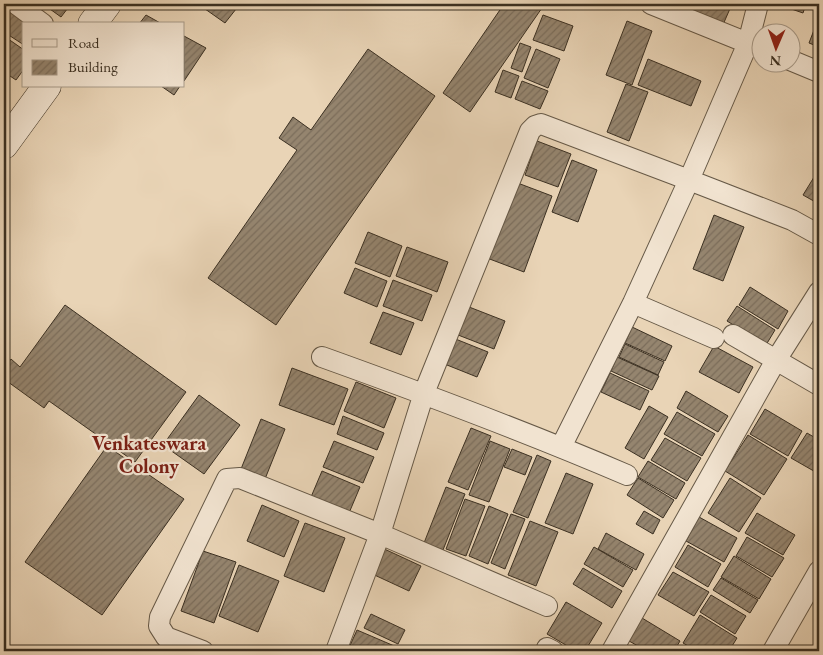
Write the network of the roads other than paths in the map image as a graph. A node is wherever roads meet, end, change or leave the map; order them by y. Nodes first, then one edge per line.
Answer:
1 (16, 4) edge
2 (106, 4) edge
3 (651, 4) edge
4 (758, 4) edge
5 (40, 22) edge
6 (93, 22) edge
7 (756, 22) edge
8 (750, 44) edge
9 (750, 54) edge
10 (800, 64) edge
11 (819, 72) edge
12 (46, 88) edge
13 (5, 143) edge
14 (689, 180) junction
15 (819, 235) edge
16 (819, 292) edge
17 (633, 304) junction
18 (322, 357) dead end
19 (776, 360) junction
20 (819, 384) edge
21 (424, 393) junction
22 (561, 447) junction
23 (627, 475) dead end
24 (380, 534) junction
25 (819, 571) edge
26 (547, 606) dead end
27 (203, 651) edge
28 (336, 651) edge
29 (612, 651) edge
30 (773, 651) edge

1 - 5 street
2 - 6 street
3 - 8 street
4 - 7 street
9 - 14 street
10 - 11 street
12 - 13 street
14 - 15 street
14 - 17 street
14 - 21 street
16 - 19 street
17 - 19 street
17 - 22 street
18 - 21 street
19 - 20 street
19 - 29 street
21 - 22 street
21 - 24 street
22 - 23 street
24 - 26 street
24 - 27 street
24 - 28 street
25 - 30 street

